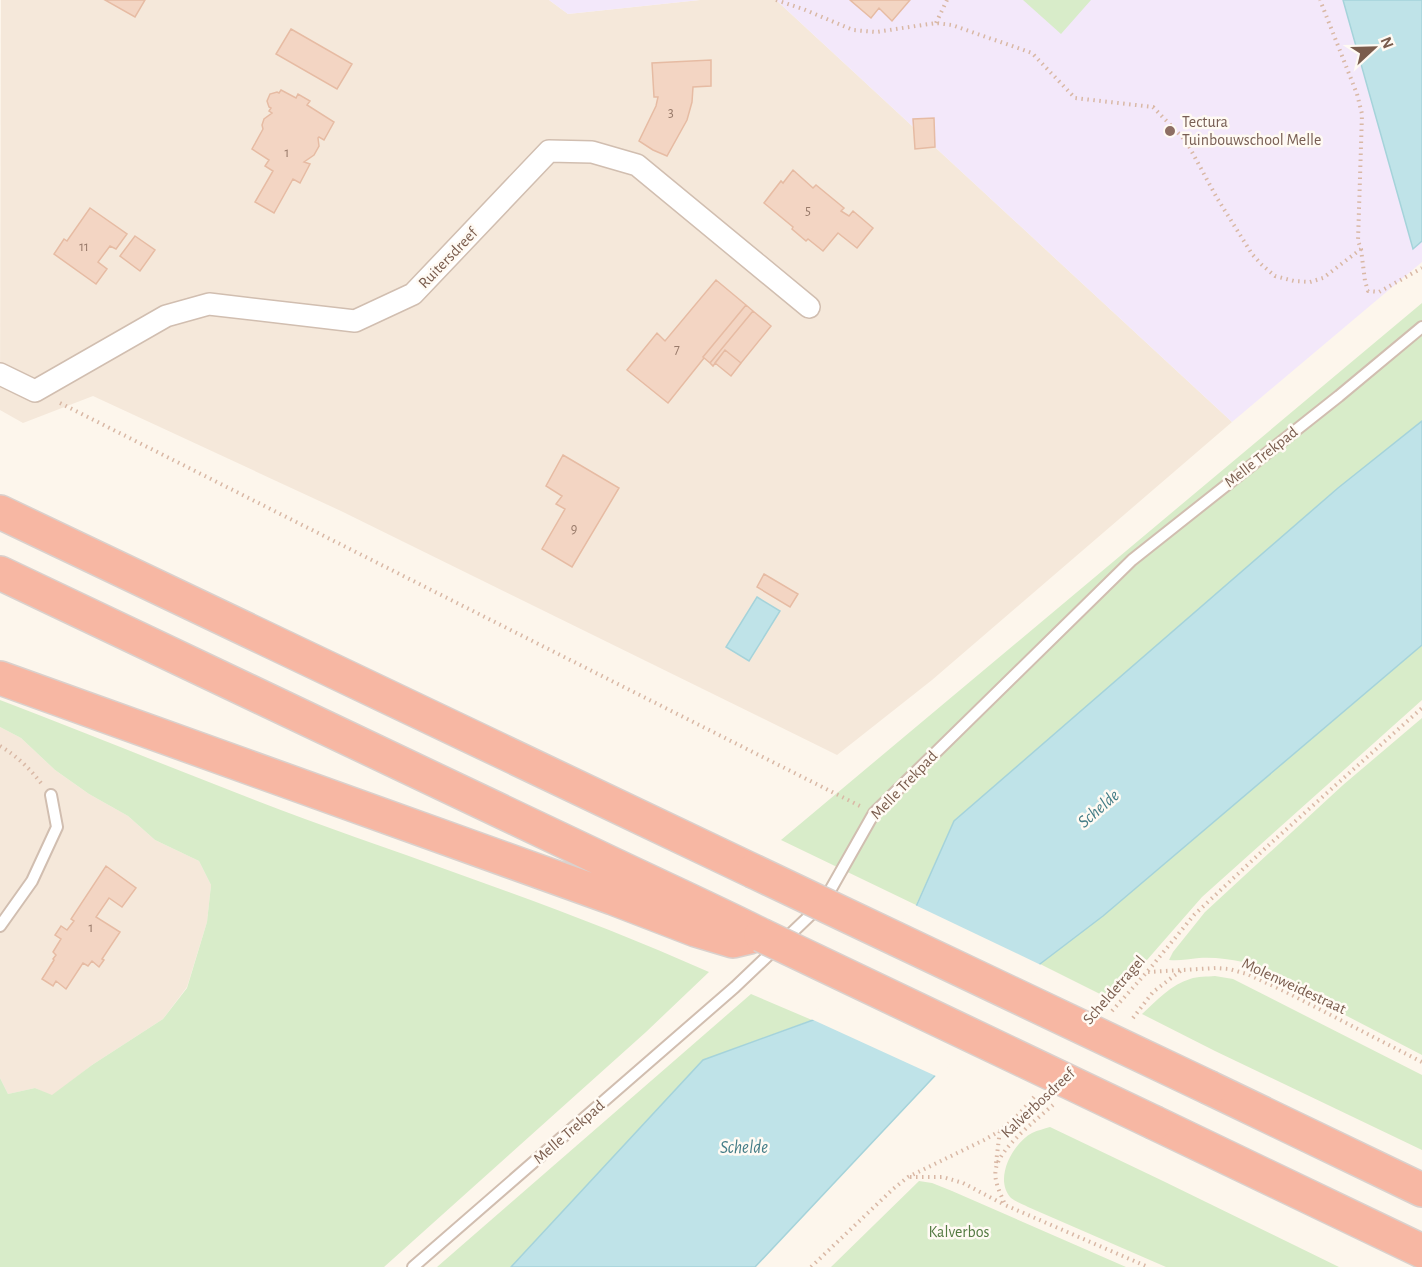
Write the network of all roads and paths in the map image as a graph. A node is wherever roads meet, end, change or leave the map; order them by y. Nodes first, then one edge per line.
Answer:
1 (776, 0) edge
2 (947, 0) edge
3 (1320, 0) edge
4 (936, 23) junction
5 (1361, 249) junction
6 (1422, 268) edge
7 (808, 307) dead end
8 (1422, 327) edge
9 (0, 374) edge
10 (35, 391) junction
11 (0, 512) edge
12 (0, 573) edge
13 (0, 678) edge
14 (1422, 708) edge
15 (0, 746) edge
16 (51, 795) joint
17 (874, 813) junction
18 (704, 921) junction
19 (0, 926) edge
20 (1183, 969) junction
21 (1147, 972) junction
22 (1111, 1011) dead end
23 (1132, 1019) dead end
24 (1422, 1062) edge
25 (1042, 1089) dead end
26 (1057, 1101) dead end
27 (1000, 1130) junction
28 (996, 1167) junction
29 (908, 1177) junction
30 (1422, 1190) edge
31 (1005, 1205) junction
32 (1422, 1251) edge
33 (413, 1267) edge
34 (811, 1267) edge
35 (1148, 1267) edge

1 - 4 path
2 - 4 path
3 - 5 path
4 - 5 path
5 - 6 path
7 - 10 street, Ruitersdreef
8 - 17 lane, Melle Trekpad
9 - 10 street
10 - 17 path
11 - 30 highway, bridge
12 - 18 highway
13 - 18 highway
14 - 21 path, Scheldetragel
15 - 16 path
16 - 19 lane
17 - 33 lane, Melle Trekpad
18 - 32 highway, bridge
20 - 21 path, Molenweidestraat
20 - 23 path
20 - 24 path, Molenweidestraat
21 - 22 path, Scheldetragel
25 - 27 path
26 - 28 path, Kalverbosdreef
27 - 28 path
27 - 29 path
28 - 31 path
29 - 31 path
29 - 34 path
31 - 35 path

